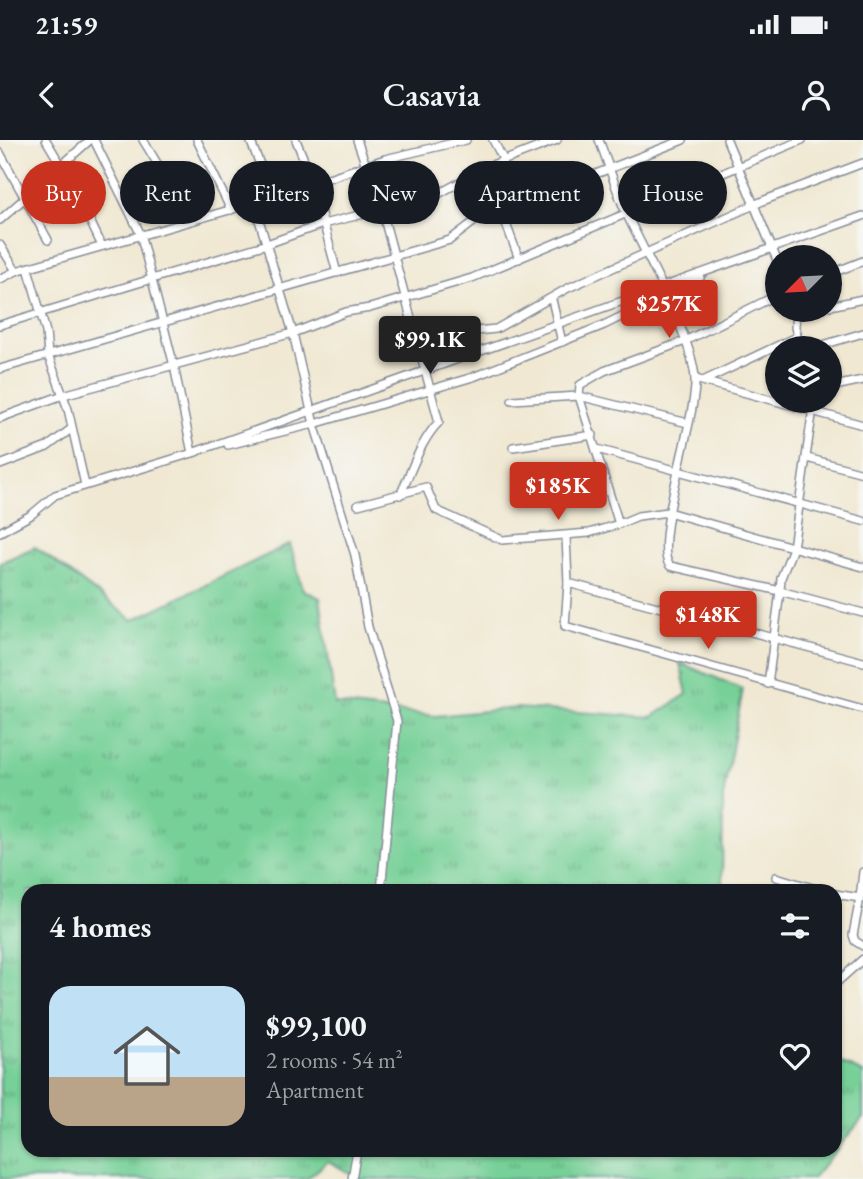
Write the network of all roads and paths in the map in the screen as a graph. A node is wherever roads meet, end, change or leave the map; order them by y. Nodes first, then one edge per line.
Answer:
1 (46, 140) edge
2 (92, 140) edge
3 (143, 140) edge
4 (197, 140) edge
5 (250, 140) edge
6 (296, 140) edge
7 (357, 140) edge
8 (466, 140) edge
9 (493, 140) edge
10 (557, 140) edge
11 (599, 140) edge
12 (683, 140) edge
13 (727, 140) edge
14 (802, 140) edge
15 (0, 153) edge
16 (503, 159) junction
17 (58, 161) edge
18 (67, 161) edge
19 (156, 161) edge
20 (259, 161) edge
21 (304, 161) edge
22 (365, 161) edge
23 (382, 161) edge
24 (500, 161) edge
25 (863, 163) edge
26 (738, 167) junction
27 (611, 169) junction
28 (727, 171) edge
29 (604, 172) edge
30 (21, 188) edge
31 (618, 189) edge
32 (21, 203) edge
33 (755, 205) junction
34 (229, 207) edge
35 (863, 214) edge
36 (618, 216) edge
37 (0, 220) edge
38 (40, 224) edge
39 (91, 224) edge
40 (179, 224) edge
41 (261, 224) edge
42 (323, 224) joint
43 (385, 224) edge
44 (471, 224) edge
45 (505, 224) edge
46 (632, 224) edge
47 (141, 233) junction
48 (48, 240) dead end
49 (267, 244) junction
50 (0, 245) edge
51 (772, 245) edge
52 (778, 245) edge
53 (102, 246) junction
54 (765, 251) edge
55 (646, 253) junction
56 (393, 255) junction
57 (519, 259) junction
58 (863, 261) edge
59 (28, 268) junction
60 (842, 269) edge
61 (16, 271) junction
62 (337, 273) junction
63 (151, 278) junction
64 (0, 279) edge
65 (280, 289) junction
66 (664, 295) junction
67 (404, 298) junction
68 (863, 299) edge
69 (552, 300) junction
70 (765, 301) edge
71 (842, 303) edge
72 (40, 311) junction
73 (162, 323) junction
74 (0, 325) edge
75 (293, 333) junction
76 (863, 334) edge
77 (842, 340) edge
78 (685, 341) junction
79 (562, 342) junction
80 (418, 345) junction
81 (765, 351) edge
82 (48, 355) junction
83 (174, 366) junction
84 (0, 369) edge
85 (699, 380) junction
86 (863, 380) edge
87 (842, 384) edge
88 (431, 391) junction
89 (63, 395) junction
90 (579, 396) junction
91 (512, 400) dead end
92 (814, 414) junction
93 (0, 418) edge
94 (688, 423) junction
95 (314, 424) junction
96 (863, 425) edge
97 (71, 429) junction
98 (593, 435) junction
99 (513, 447) dead end
100 (597, 449) junction
101 (192, 453) junction
102 (807, 458) junction
103 (0, 465) edge
104 (681, 471) junction
105 (863, 473) edge
106 (85, 485) junction
107 (400, 495) junction
108 (799, 503) junction
109 (358, 505) dead end
110 (668, 512) junction
111 (863, 521) edge
112 (619, 524) junction
113 (0, 532) edge
114 (566, 536) junction
115 (793, 548) junction
116 (863, 567) edge
117 (568, 583) junction
118 (780, 592) junction
119 (863, 613) edge
120 (774, 639) junction
121 (863, 662) edge
122 (768, 684) junction
123 (863, 709) edge
124 (863, 872) edge
125 (776, 877) dead end
126 (382, 884) edge
127 (800, 884) edge
128 (842, 895) edge
129 (860, 898) junction
130 (863, 946) edge
131 (863, 959) edge
132 (842, 978) edge
133 (356, 1157) edge
134 (352, 1179) edge

1 - 17 street
2 - 18 street
2 - 47 street
3 - 19 street
4 - 34 street
5 - 20 street
6 - 21 street
7 - 22 street
8 - 23 street
9 - 16 street
10 - 16 street
11 - 27 street
12 - 27 street
13 - 26 street
14 - 26 street
15 - 30 street
16 - 24 street
25 - 33 street
26 - 28 street
26 - 33 street
27 - 29 street
27 - 31 street
32 - 37 street
33 - 51 street
33 - 55 street
35 - 52 street
35 - 101 street
36 - 57 street
38 - 48 street
39 - 53 street
40 - 47 street
41 - 49 street
42 - 49 street
42 - 62 street
43 - 56 street
44 - 56 street
45 - 57 street
46 - 55 street
47 - 53 street
47 - 63 street
49 - 63 street
49 - 65 street
50 - 61 street
53 - 59 street
54 - 66 street
55 - 66 street
55 - 69 street
56 - 62 street
56 - 67 street
57 - 67 street
58 - 60 street
59 - 61 street
59 - 72 street
61 - 64 street
62 - 65 street
63 - 72 street
63 - 73 street
65 - 73 street
65 - 75 street
66 - 78 street
66 - 79 street
67 - 75 street
67 - 80 street
68 - 71 street
69 - 79 street
69 - 80 street
70 - 78 street
72 - 74 street
72 - 82 street
73 - 82 street
73 - 83 street
75 - 83 street
75 - 95 street
76 - 77 street
78 - 85 street
78 - 90 street
79 - 88 street
80 - 88 street
81 - 85 street
82 - 84 street
82 - 89 street
83 - 89 street
83 - 101 street
85 - 92 street
85 - 94 street
86 - 87 street
88 - 95 street
88 - 107 street
89 - 93 street
89 - 97 street
90 - 91 street
90 - 94 street
90 - 98 street
92 - 96 street
92 - 102 street
94 - 104 street
95 - 101 street
95 - 126 street
97 - 103 street
97 - 106 street
98 - 99 street
98 - 100 street
100 - 104 street
100 - 112 street
101 - 106 street
102 - 105 street
102 - 108 street
104 - 108 street
104 - 110 street
106 - 113 street
107 - 109 street
107 - 114 street
108 - 111 street
108 - 115 street
110 - 112 street
110 - 115 street
110 - 118 street
112 - 114 street
114 - 117 street
115 - 116 street
115 - 118 street
117 - 120 street
117 - 122 street
118 - 119 street
118 - 120 street
120 - 121 street
120 - 122 street
122 - 123 street
124 - 129 street
125 - 127 street
128 - 129 street
129 - 130 street
131 - 132 street
133 - 134 street

